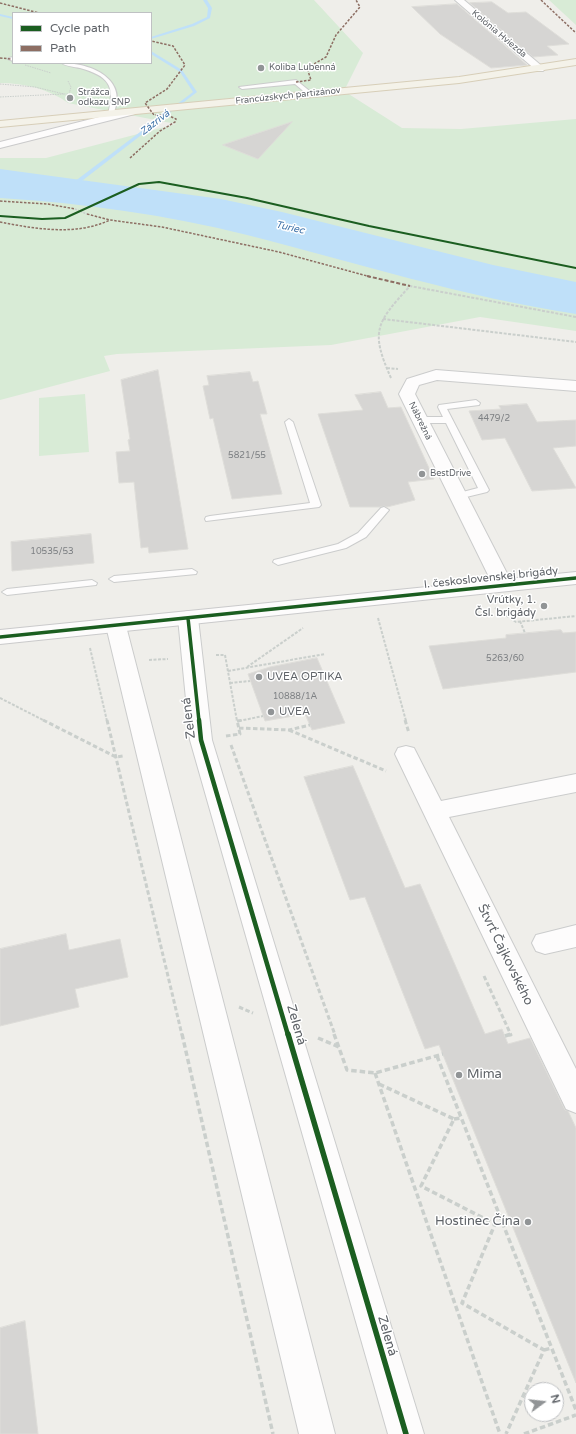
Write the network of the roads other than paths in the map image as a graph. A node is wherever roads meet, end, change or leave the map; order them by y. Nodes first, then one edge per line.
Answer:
1 (459, 0) edge
2 (576, 62) edge
3 (68, 64) edge
4 (540, 68) junction
5 (242, 88) dead end
6 (310, 94) junction
7 (131, 112) junction
8 (111, 114) junction
9 (0, 124) edge
10 (0, 145) edge
11 (576, 386) edge
12 (476, 403) dead end
13 (419, 420) junction
14 (449, 420) junction
15 (289, 422) dead end
16 (458, 496) junction
17 (384, 510) dead end
18 (210, 518) dead end
19 (278, 562) dead end
20 (192, 572) dead end
21 (576, 578) edge
22 (114, 579) dead end
23 (92, 583) dead end
24 (504, 585) junction
25 (7, 592) dead end
26 (188, 618) junction
27 (116, 626) junction
28 (0, 637) edge
29 (406, 754) dead end
30 (576, 783) edge
31 (434, 811) junction
32 (576, 936) edge
33 (545, 943) dead end
34 (576, 1098) edge
35 (316, 1434) edge
36 (406, 1434) edge

1 - 4 street, Kolónia Hviezda
2 - 4 main road, Francúzskych partizánov
3 - 8 lane
4 - 6 main road, Francúzskych partizánov
5 - 6 lane
6 - 7 main road, Francúzskych partizánov
7 - 8 main road, Francúzskych partizánov
7 - 10 street
8 - 9 main road, Francúzskych partizánov
11 - 13 street, Nábrežná
12 - 14 lane
13 - 14 lane
13 - 16 street, Nábrežná
14 - 16 lane
15 - 18 lane
16 - 24 street, Nábrežná
17 - 19 lane
20 - 22 lane
21 - 24 street, I. československej brigády
23 - 25 lane
24 - 26 street, I. československej brigády
26 - 27 street, I. československej brigády
26 - 36 street, Zelená
27 - 28 street, I. československej brigády
27 - 35 street
29 - 31 street, Štvrť Čajkovského
30 - 31 street
31 - 34 street, Štvrť Čajkovského
32 - 33 street

